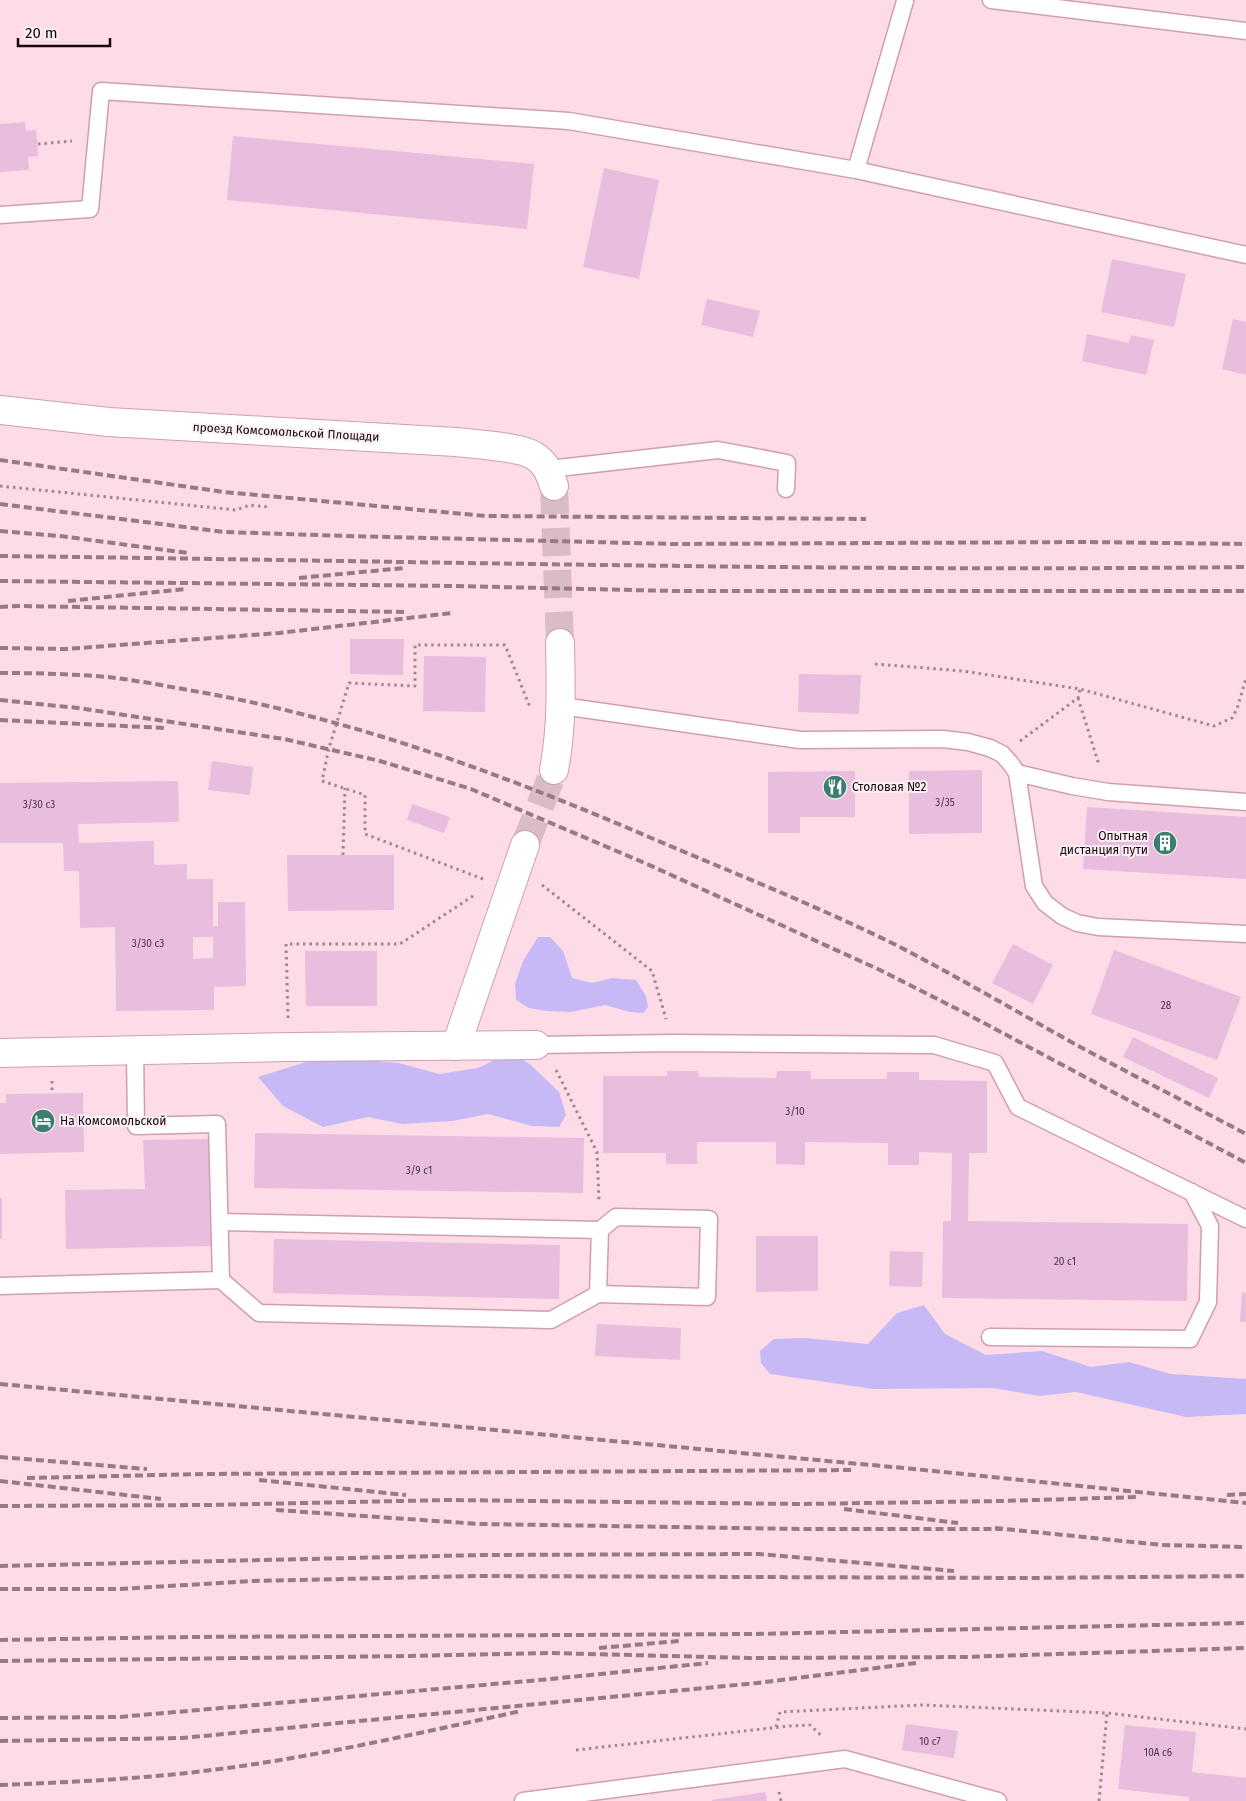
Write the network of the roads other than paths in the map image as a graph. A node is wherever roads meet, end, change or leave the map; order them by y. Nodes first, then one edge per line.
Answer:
1 (904, 0) edge
2 (911, 0) edge
3 (990, 0) edge
4 (1246, 31) edge
5 (856, 170) junction
6 (0, 215) edge
7 (1246, 255) edge
8 (0, 410) edge
9 (552, 478) joint
10 (786, 489) dead end
11 (560, 643) tunnel mouth
12 (562, 706) junction
13 (554, 770) tunnel mouth
14 (1017, 773) junction
15 (1246, 802) edge
16 (525, 845) tunnel mouth
17 (1246, 934) edge
18 (540, 1045) joint
19 (456, 1046) junction
20 (134, 1051) junction
21 (0, 1053) edge
22 (1192, 1192) junction
23 (1246, 1219) edge
24 (220, 1222) junction
25 (600, 1230) junction
26 (221, 1280) junction
27 (0, 1286) edge
28 (598, 1294) junction
29 (990, 1337) dead end
30 (523, 1801) edge
31 (998, 1801) edge

1 - 2 lane
1 - 5 lane
3 - 4 lane
5 - 6 lane
5 - 7 lane
8 - 9 street, проезд Комсомольской Площади
9 - 10 lane
11 - 12 street
12 - 13 street
12 - 14 lane
14 - 15 lane
14 - 17 lane
16 - 19 street
18 - 19 street
18 - 22 lane
19 - 20 street
20 - 21 street
20 - 24 lane
22 - 23 lane
22 - 29 lane
24 - 25 lane
24 - 26 lane
25 - 28 lane
25 - 28 lane
26 - 27 lane
26 - 28 lane
30 - 31 lane

